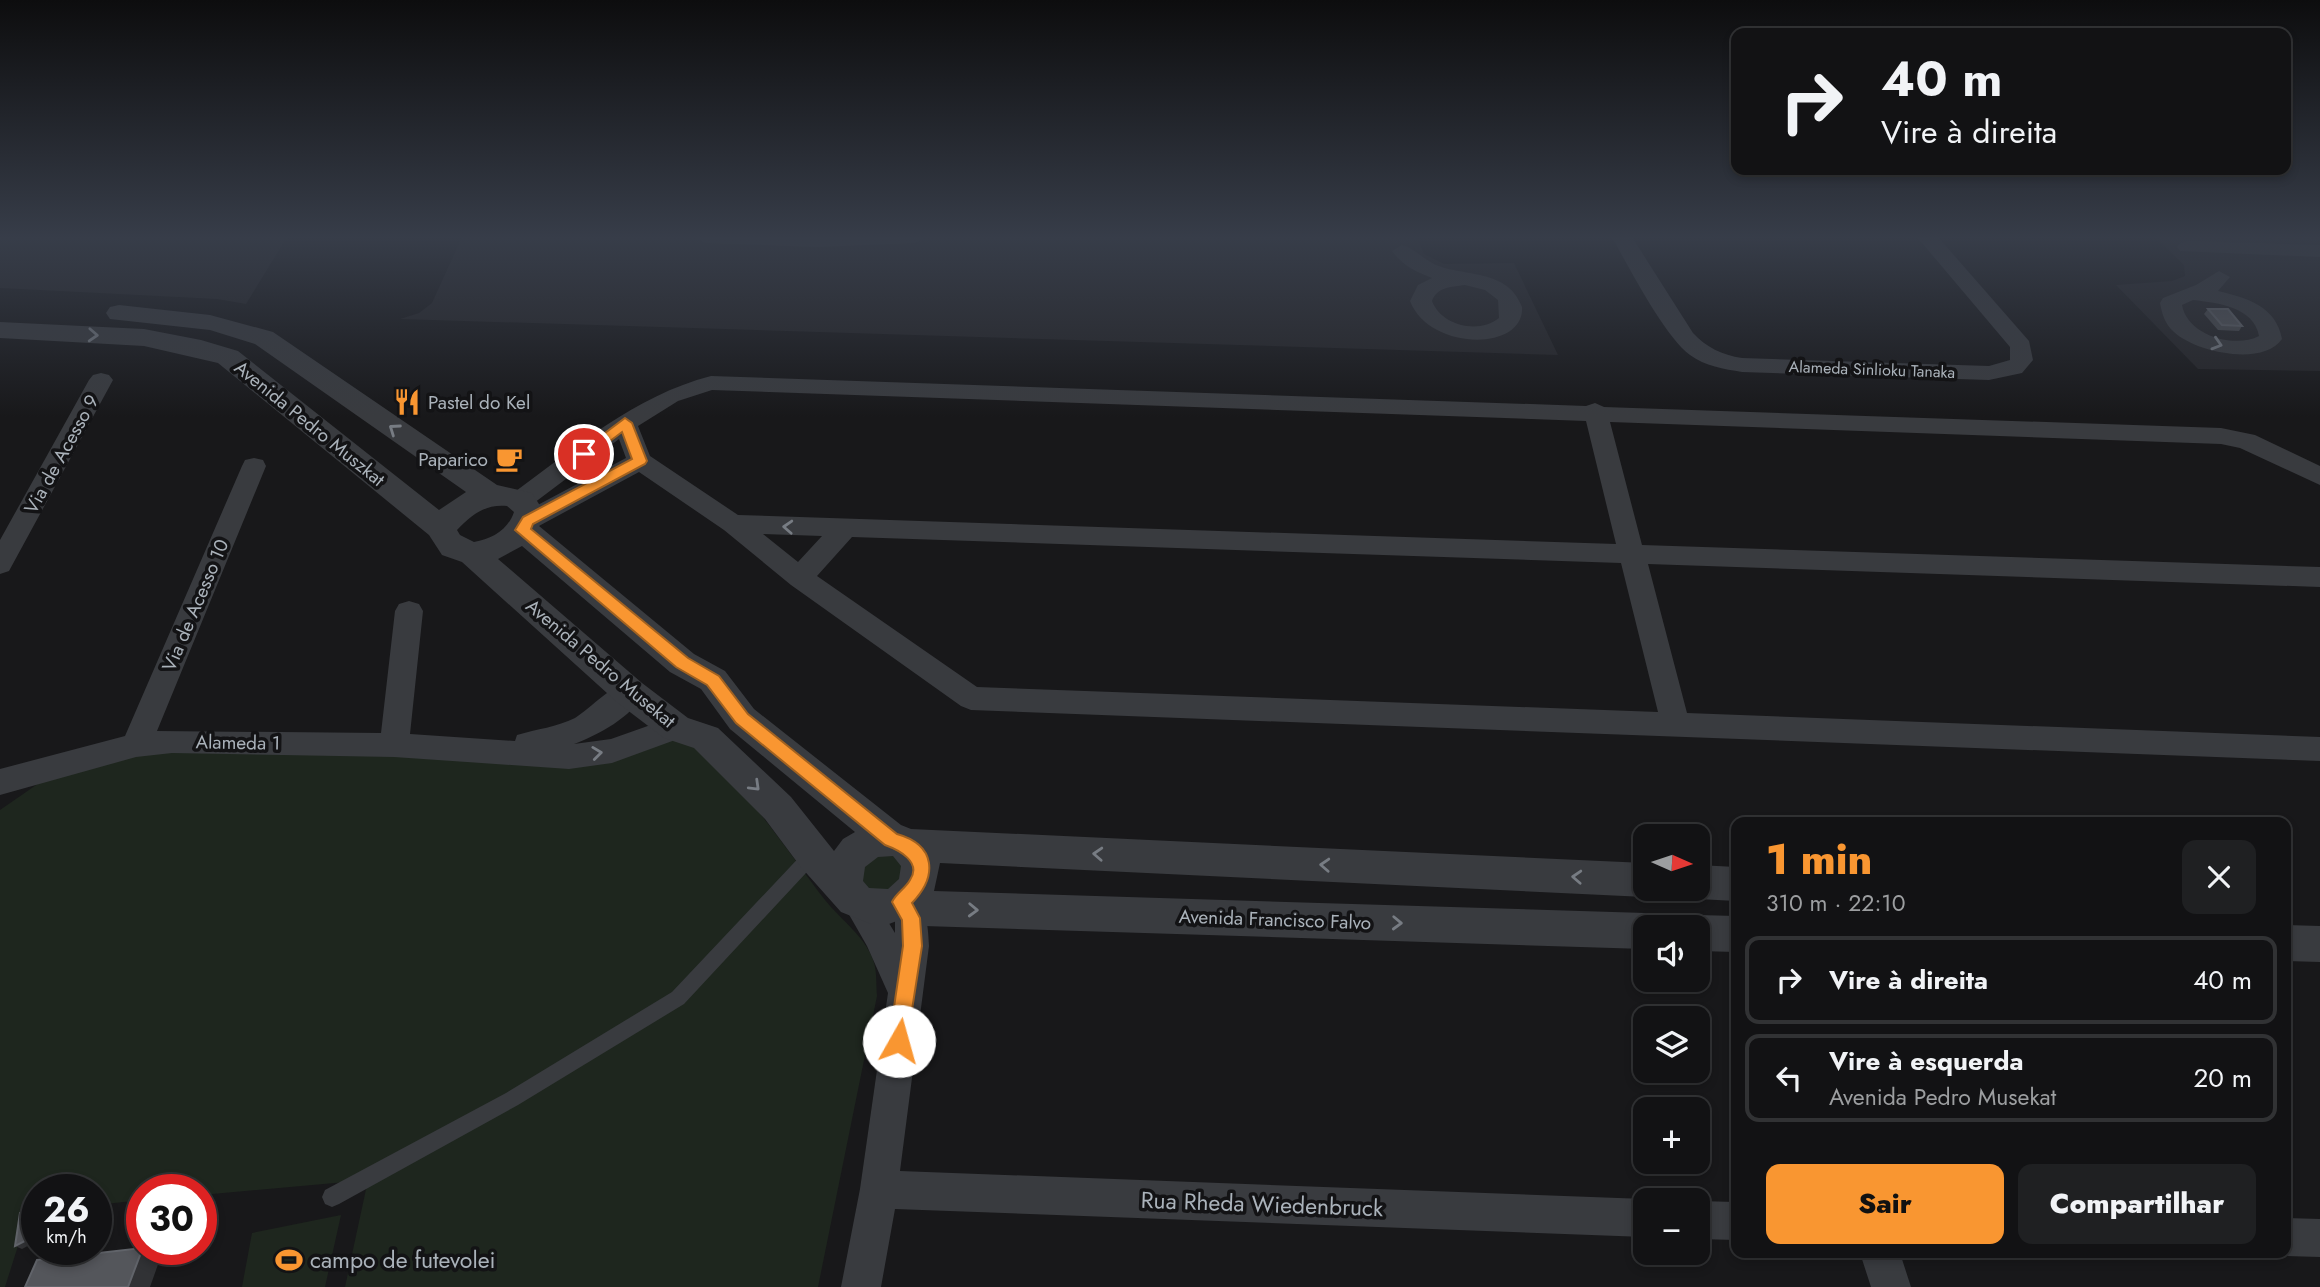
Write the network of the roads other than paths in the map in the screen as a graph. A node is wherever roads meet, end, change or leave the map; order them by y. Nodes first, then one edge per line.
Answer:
1 (1419, 297) edge
2 (1422, 297) edge
3 (1506, 297) edge
4 (1659, 297) edge
5 (1979, 297) edge
6 (2179, 297) edge
7 (2213, 297) edge
8 (2240, 297) edge
9 (1420, 301) junction
10 (0, 308) edge
11 (2264, 319) junction
12 (0, 330) edge
13 (101, 380) dead end
14 (1595, 411) junction
15 (625, 423) junction
16 (640, 461) junction
17 (254, 466) dead end
18 (2320, 476) edge
19 (491, 495) junction
20 (524, 517) junction
21 (733, 524) junction
22 (441, 528) junction
23 (843, 530) junction
24 (470, 552) junction
25 (1630, 556) junction
26 (0, 564) edge
27 (2320, 577) edge
28 (800, 578) junction
29 (409, 611) dead end
30 (713, 680) junction
31 (630, 693) junction
32 (601, 718) junction
33 (1676, 727) junction
34 (676, 729) junction
35 (639, 743) junction
36 (136, 745) junction
37 (394, 745) junction
38 (2320, 749) edge
39 (480, 752) junction
40 (2, 783) edge
41 (900, 842) junction
42 (813, 854) junction
43 (1633, 879) edge
44 (1710, 883) edge
45 (1731, 884) edge
46 (853, 898) junction
47 (906, 898) junction
48 (1633, 931) edge
49 (1710, 933) edge
50 (1731, 934) edge
51 (2291, 943) edge
52 (2320, 944) edge
53 (905, 991) junction
54 (879, 1189) junction
55 (332, 1197) dead end
56 (1633, 1218) edge
57 (1710, 1220) edge
58 (1731, 1221) edge
59 (2291, 1237) edge
60 (2320, 1238) edge
61 (1882, 1258) edge
62 (861, 1287) edge
63 (1891, 1287) edge

1 - 9 street
2 - 9 street
3 - 9 street
4 - 5 street, Alameda Sinlioku Tanaka
6 -> 11 street
7 - 11 street
8 - 11 street
19 -> 10 street, Avenida Pedro Muszkat
12 -> 22 street, Avenida Pedro Muszkat
13 - 26 street, Via de Acesso 9
14 - 15 street
14 - 18 street
14 - 25 street
15 - 16 street
15 - 20 street
16 - 20 street
16 - 21 street
17 - 36 street, Via de Acesso 10
19 - 20 street
19 - 22 street
20 - 24 street
20 - 30 street
23 -> 21 street
21 - 28 street
22 - 24 street, Avenida Pedro Muszkat
23 - 25 street
23 - 28 street
24 - 31 street, Avenida Pedro Musekat
25 - 27 street
25 - 33 street
28 - 33 street
29 - 37 street
30 - 34 street
30 - 41 street
31 - 32 street, Alameda 1
31 - 34 street, Avenida Pedro Musekat
32 - 35 street
32 - 39 street, Alameda 1
33 - 38 street
34 - 35 street, Alameda 1
34 -> 42 street, Avenida Pedro Musekat
39 -> 35 street, Alameda 1
36 - 37 street, Alameda 1
36 - 40 street, Alameda 1
37 - 39 street, Alameda 1
43 -> 41 street
41 - 46 street
41 - 47 street
42 - 46 street, Avenida Pedro Musekat
42 - 55 lane
44 - 45 street
46 - 47 street
46 - 53 street
47 -> 48 street, Avenida Francisco Falvo
47 - 53 street
49 - 50 street
51 - 52 street
53 - 54 street
54 - 56 street, Rua Rheda Wiedenbruck
54 - 62 street
57 - 58 street
59 - 60 street
61 - 63 street

